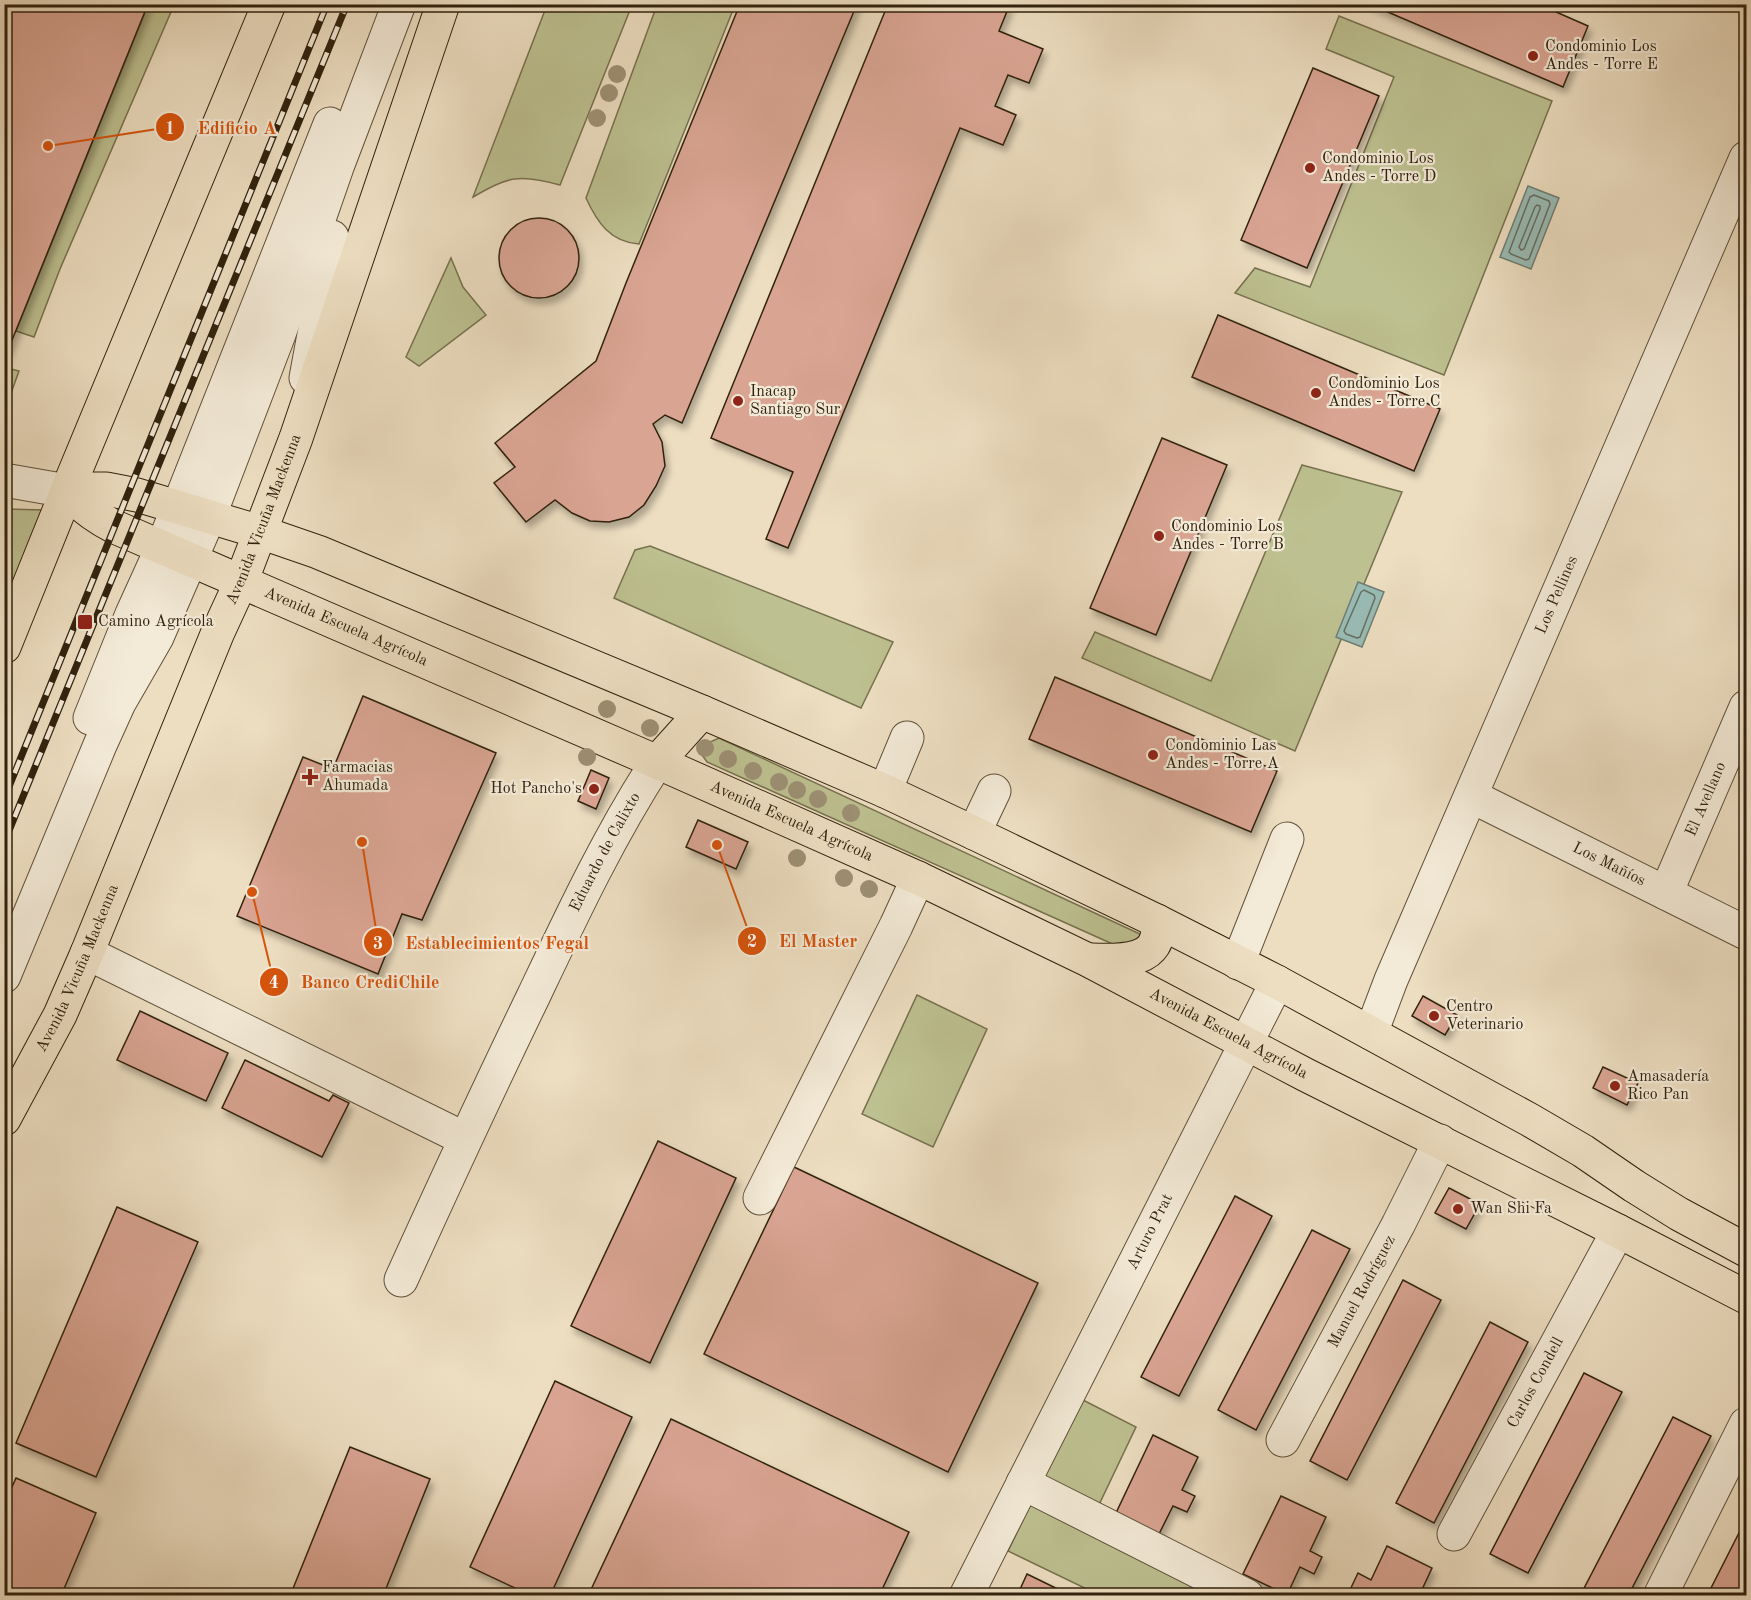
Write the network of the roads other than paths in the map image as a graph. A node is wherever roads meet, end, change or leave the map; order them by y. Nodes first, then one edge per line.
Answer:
1 (270, 4) edge
2 (376, 4) edge
3 (399, 4) edge
4 (443, 4) edge
5 (363, 95) junction
6 (1746, 158) edge
7 (296, 438) junction
8 (4, 480) edge
9 (67, 491) junction
10 (178, 508) junction
11 (209, 517) junction
12 (260, 532) junction
13 (176, 554) junction
14 (241, 582) junction
15 (4, 647) edge
16 (1746, 707) edge
17 (702, 712) junction
18 (907, 738) dead end
19 (657, 762) junction
20 (885, 791) junction
21 (994, 791) dead end
22 (1471, 796) junction
23 (975, 832) junction
24 (1287, 838) dead end
25 (918, 878) junction
26 (1666, 893) junction
27 (1157, 921) junction
28 (4, 926) edge
29 (1746, 933) edge
30 (87, 953) junction
31 (1088, 960) junction
32 (1238, 963) junction
33 (4, 976) edge
34 (1277, 982) junction
35 (1371, 1033) junction
36 (1245, 1043) junction
37 (4, 1119) edge
38 (465, 1140) junction
39 (1440, 1142) junction
40 (760, 1198) dead end
41 (1618, 1231) junction
42 (1746, 1250) edge
43 (400, 1280) dead end
44 (1746, 1297) edge
45 (1746, 1424) edge
46 (1282, 1440) dead end
47 (1023, 1483) junction
48 (1454, 1534) dead end
49 (966, 1596) edge
50 (1246, 1596) edge
51 (1660, 1596) edge

1 - 9 main road
2 - 10 street
3 - 5 street
4 - 7 main road, Avenida Vicuña Mackenna
5 - 7 street
5 - 11 street
6 - 22 street, Los Pellines
7 - 12 main road, Avenida Vicuña Mackenna
8 - 9 street
9 - 10 main road
9 - 13 main road, Avenida Escuela Agrícola
9 - 15 main road
10 - 11 main road
10 - 13 street
11 - 12 main road
11 - 13 street
12 - 14 main road, Avenida Vicuña Mackenna
12 - 17 main road
13 - 14 main road, Avenida Escuela Agrícola
13 - 28 street
13 - 33 street
14 - 19 main road, Avenida Escuela Agrícola
14 - 30 main road, Avenida Vicuña Mackenna
16 - 26 street, El Avellano
17 - 19 main road
17 - 20 main road
18 - 20 street
19 - 25 main road, Avenida Escuela Agrícola
19 - 38 street, Eduardo de Calixto
20 - 23 main road
21 - 23 street
22 - 26 street, Los Mañíos
22 - 35 street, Los Pellines
23 - 27 main road
24 - 32 street
25 - 31 main road, Avenida Escuela Agrícola
25 - 40 street
26 - 29 street, Los Mañíos
27 - 31 main road
27 - 32 main road
30 - 37 main road, Avenida Vicuña Mackenna
30 - 38 street
31 - 36 main road, Avenida Escuela Agrícola
32 - 34 main road
34 - 35 main road
34 - 36 street, Arturo Prat
35 - 42 main road
36 - 39 main road, Avenida Escuela Agrícola
36 - 47 street, Arturo Prat
38 - 43 street, Eduardo de Calixto
39 - 41 main road, Avenida Escuela Agrícola
39 - 46 street, Manuel Rodríguez
41 - 44 main road, Avenida Escuela Agrícola
41 - 48 street, Carlos Condell
45 - 51 street
47 - 49 street, Arturo Prat
47 - 50 street

